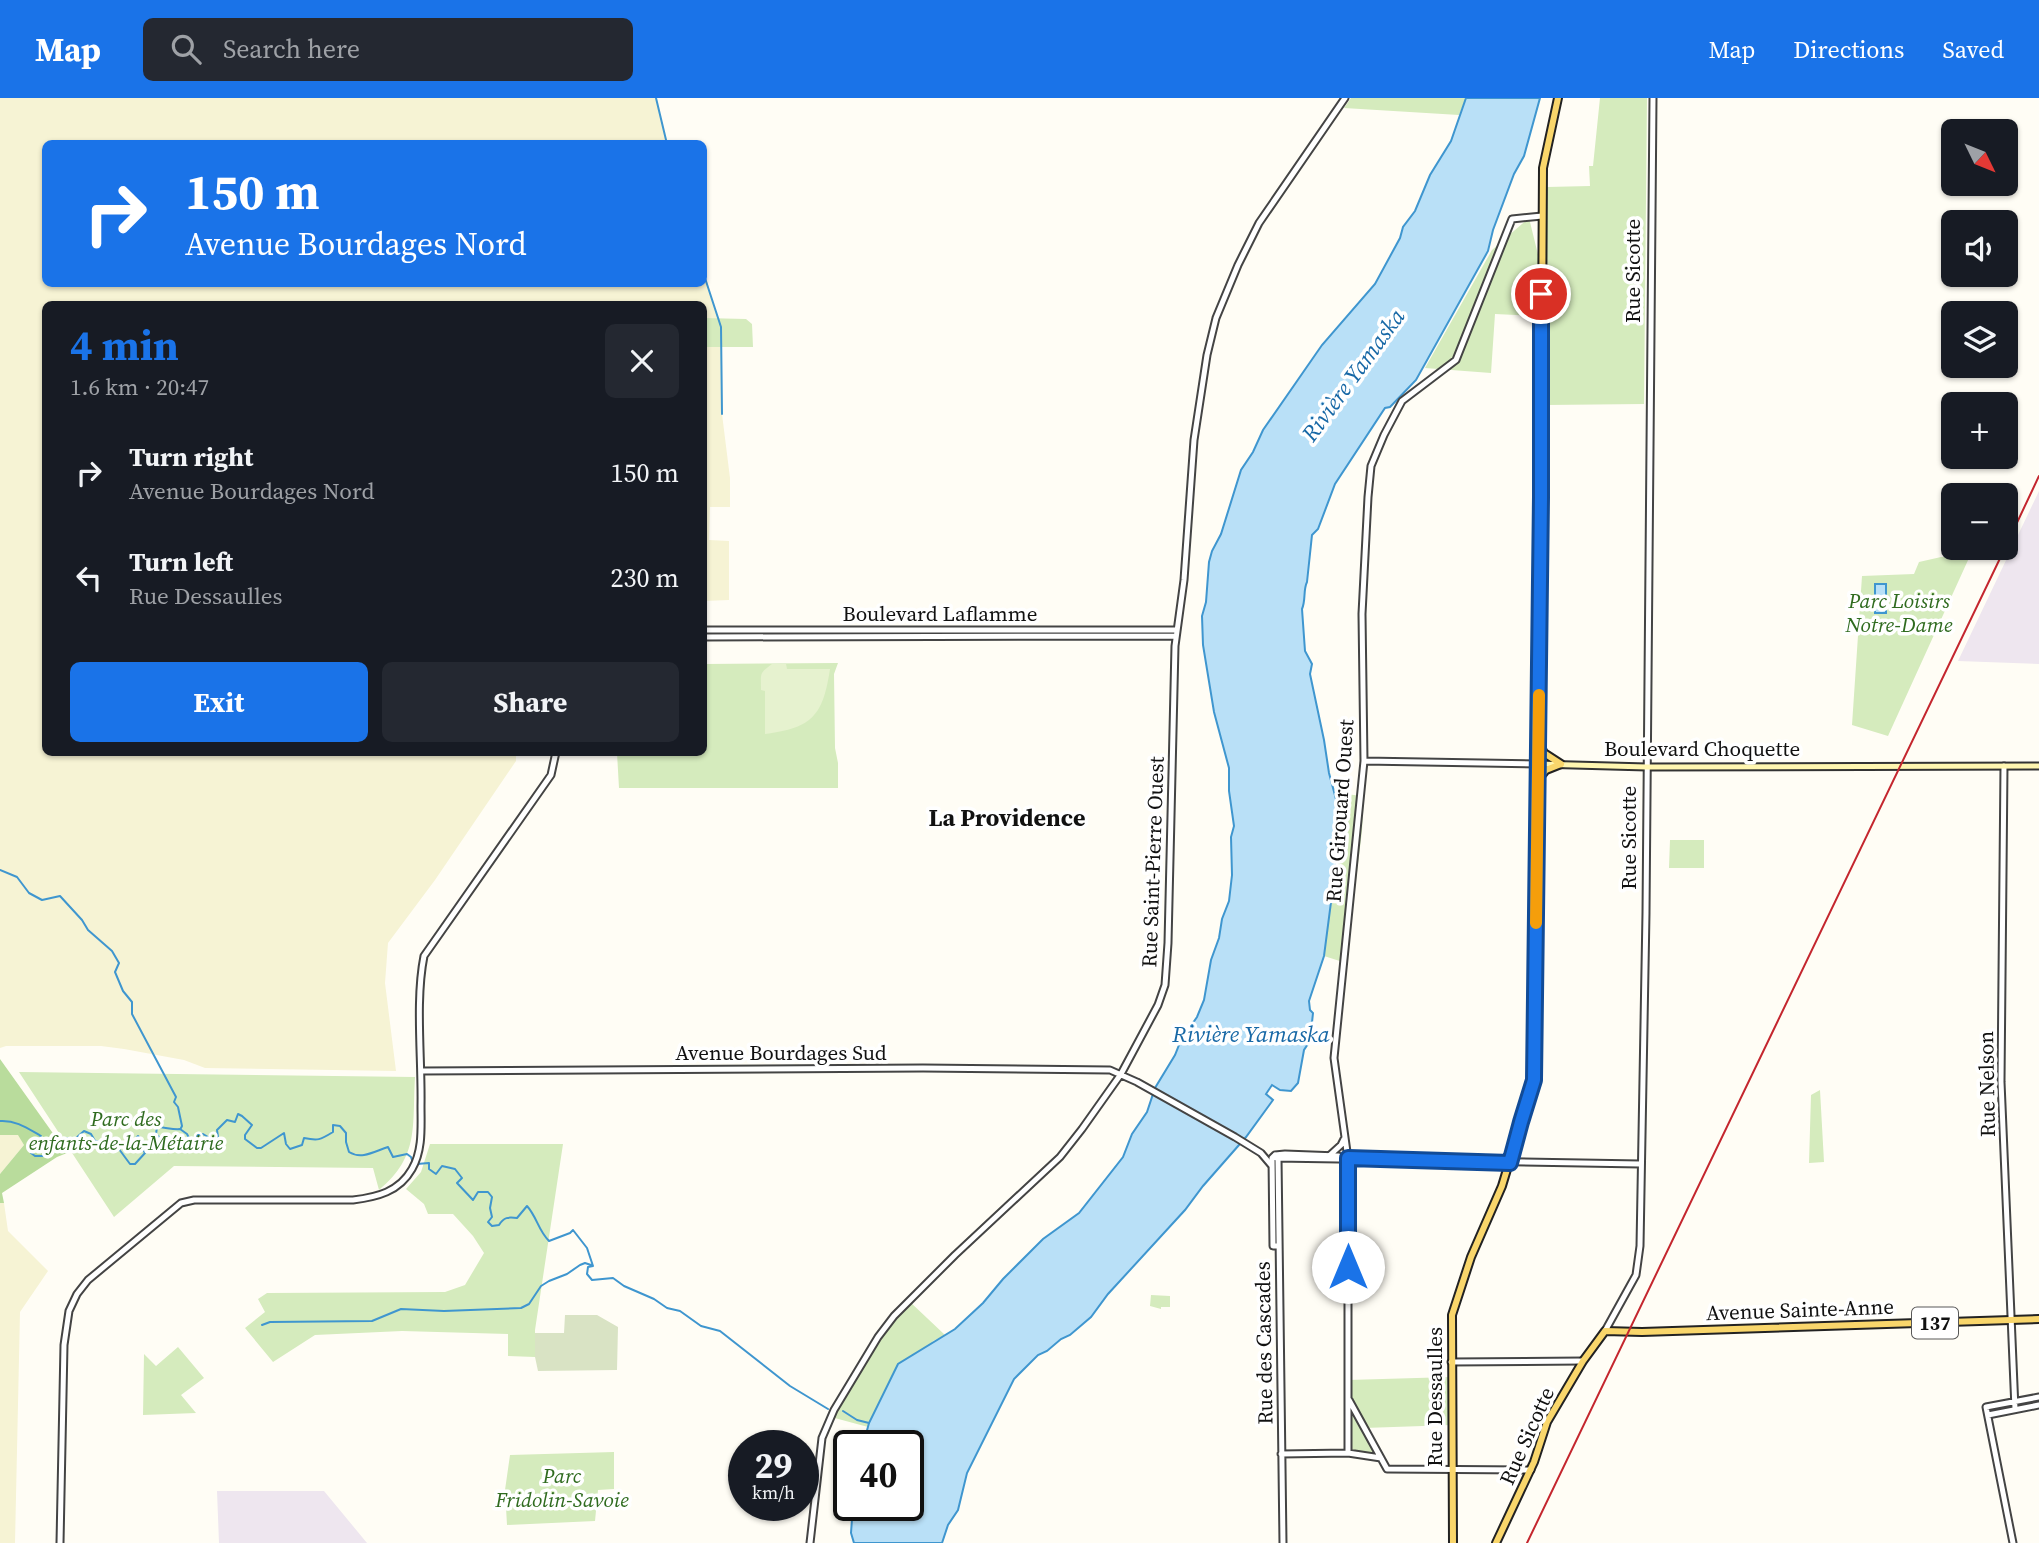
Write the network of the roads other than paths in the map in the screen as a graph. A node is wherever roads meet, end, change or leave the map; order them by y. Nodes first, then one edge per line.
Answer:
1 (1345, 98) edge
2 (1558, 98) edge
3 (1653, 98) edge
4 (1542, 216) junction
5 (707, 630) edge
6 (1176, 633) junction
7 (707, 637) edge
8 (1538, 741) junction
9 (555, 756) edge
10 (1364, 761) junction
11 (1537, 764) junction
12 (1562, 764) junction
13 (1647, 766) junction
14 (2004, 766) junction
15 (2039, 766) edge
16 (1537, 786) junction
17 (422, 1071) junction
18 (1121, 1074) junction
19 (1345, 1136) junction
20 (1330, 1155) junction
21 (1273, 1158) junction
22 (1348, 1158) junction
23 (1510, 1163) junction
24 (1640, 1164) junction
25 (1276, 1246) junction
26 (2039, 1319) edge
27 (2011, 1320) junction
28 (1605, 1331) junction
29 (1583, 1361) junction
30 (1451, 1362) junction
31 (2039, 1397) edge
32 (1348, 1398) junction
33 (2015, 1402) junction
34 (2039, 1405) edge
35 (2015, 1409) junction
36 (1987, 1415) junction
37 (1348, 1453) junction
38 (1281, 1454) junction
39 (1381, 1458) junction
40 (1453, 1468) junction
41 (1531, 1470) junction
42 (60, 1543) edge
43 (810, 1543) edge
44 (1283, 1543) edge
45 (1453, 1543) edge
46 (1496, 1543) edge
47 (2013, 1543) edge

1 - 6 street, Rue Saint-Pierre Ouest
2 - 4 main road, Rue Dessaulles
3 - 13 street, Rue Sicotte
4 - 8 main road, Rue Dessaulles
4 - 10 street, Rue Girouard Ouest
5 - 6 street, Boulevard Laflamme
6 - 7 street, Boulevard Laflamme
6 - 18 street, Rue Saint-Pierre Ouest
8 - 11 main road, Rue Dessaulles
8 - 12 main road
9 - 17 street
10 - 11 street, Boulevard Choquette
10 - 19 street, Rue Girouard Ouest
11 - 12 main road, Boulevard Choquette
11 - 16 main road, Rue Dessaulles
12 - 13 main road, Boulevard Choquette
12 - 16 main road
13 - 14 main road, Boulevard Choquette
13 - 24 street, Rue Sicotte
14 - 15 main road, Boulevard Choquette
14 - 27 street, Rue Nelson
16 - 23 main road, Rue Dessaulles
17 - 18 street, Avenue Bourdages Sud
17 - 42 street
18 - 21 street, Avenue Bourdages Sud
18 - 43 street, Rue Saint-Pierre Ouest
19 - 20 street
19 - 22 street, Rue Girouard Ouest
20 - 21 street
20 - 22 street
21 - 22 street
21 - 25 street, Rue des Cascades
21 - 25 street, Rue des Cascades
22 - 23 street
22 - 32 street, Rue Girouard Ouest
23 - 24 street
23 - 30 main road, Rue Dessaulles
24 - 28 street, Rue Sicotte
25 - 38 street, Rue des Cascades
26 - 27 main road, Avenue Sainte-Anne / 137
27 - 28 main road, Avenue Sainte-Anne / 137
27 - 33 street, Rue Nelson
28 - 29 main road, Rue Sicotte
29 - 30 street
29 - 41 main road, Rue Sicotte
30 - 40 main road, Rue Dessaulles
31 - 33 street
32 - 37 street
32 - 39 street, Rue Girouard Ouest
33 - 35 street, Rue Nelson
33 - 36 street
34 - 35 street
35 - 36 street
36 - 47 street
37 - 38 street
37 - 39 street
38 - 44 street, Rue des Cascades
39 - 40 street, Rue Girouard Ouest
40 - 41 street
40 - 45 main road, Rue Dessaulles
41 - 46 main road, Rue Sicotte

